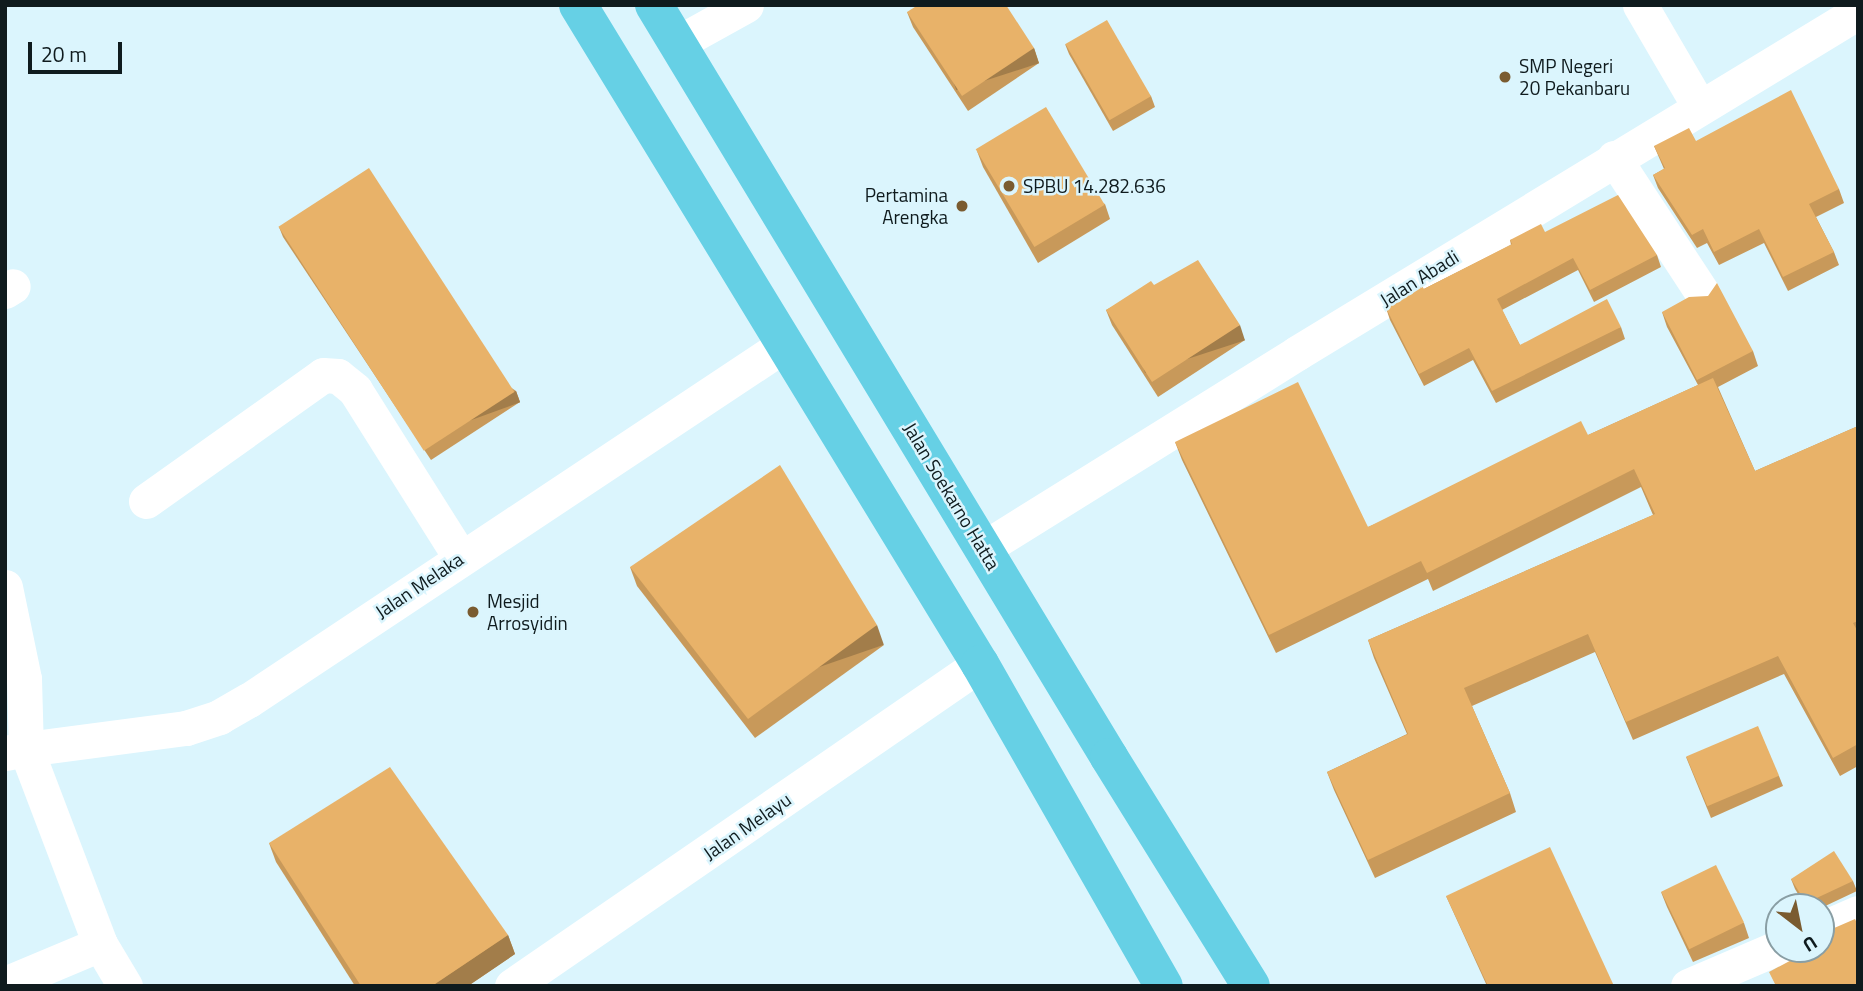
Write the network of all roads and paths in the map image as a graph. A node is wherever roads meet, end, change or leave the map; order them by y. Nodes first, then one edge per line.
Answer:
1 (578, 5) edge
2 (654, 5) edge
3 (746, 5) edge
4 (1640, 5) edge
5 (1858, 12) edge
6 (676, 44) junction
7 (1699, 106) junction
8 (1614, 158) junction
9 (1703, 294) edge
10 (783, 345) junction
11 (146, 501) dead end
12 (984, 548) junction
13 (460, 557) junction
14 (5, 587) edge
15 (980, 664) junction
16 (15, 685) edge
17 (16, 751) edge
18 (1858, 913) edge
19 (1835, 923) edge
20 (100, 944) junction
21 (1765, 953) edge
22 (5, 984) edge
23 (125, 986) edge
24 (512, 986) edge
25 (1164, 986) edge
26 (1251, 986) edge
27 (1688, 986) edge

1 - 10 main road
2 - 6 main road, Jalan Soekarno Hatta
3 - 6 street
4 - 7 street
5 - 7 street, Jalan Abadi
6 - 12 main road, Jalan Soekarno Hatta
7 - 8 street, Jalan Abadi
8 - 9 street
8 - 12 street, Jalan Abadi
10 - 13 street, Jalan Melaka
10 - 15 main road
11 - 13 street
12 - 26 main road, Jalan Soekarno Hatta
13 - 17 street, Jalan Melaka
14 - 16 street
15 - 24 street, Jalan Melayu
15 - 25 main road
16 - 17 street
17 - 20 street
18 - 19 street
20 - 22 street
20 - 23 street
21 - 27 street

